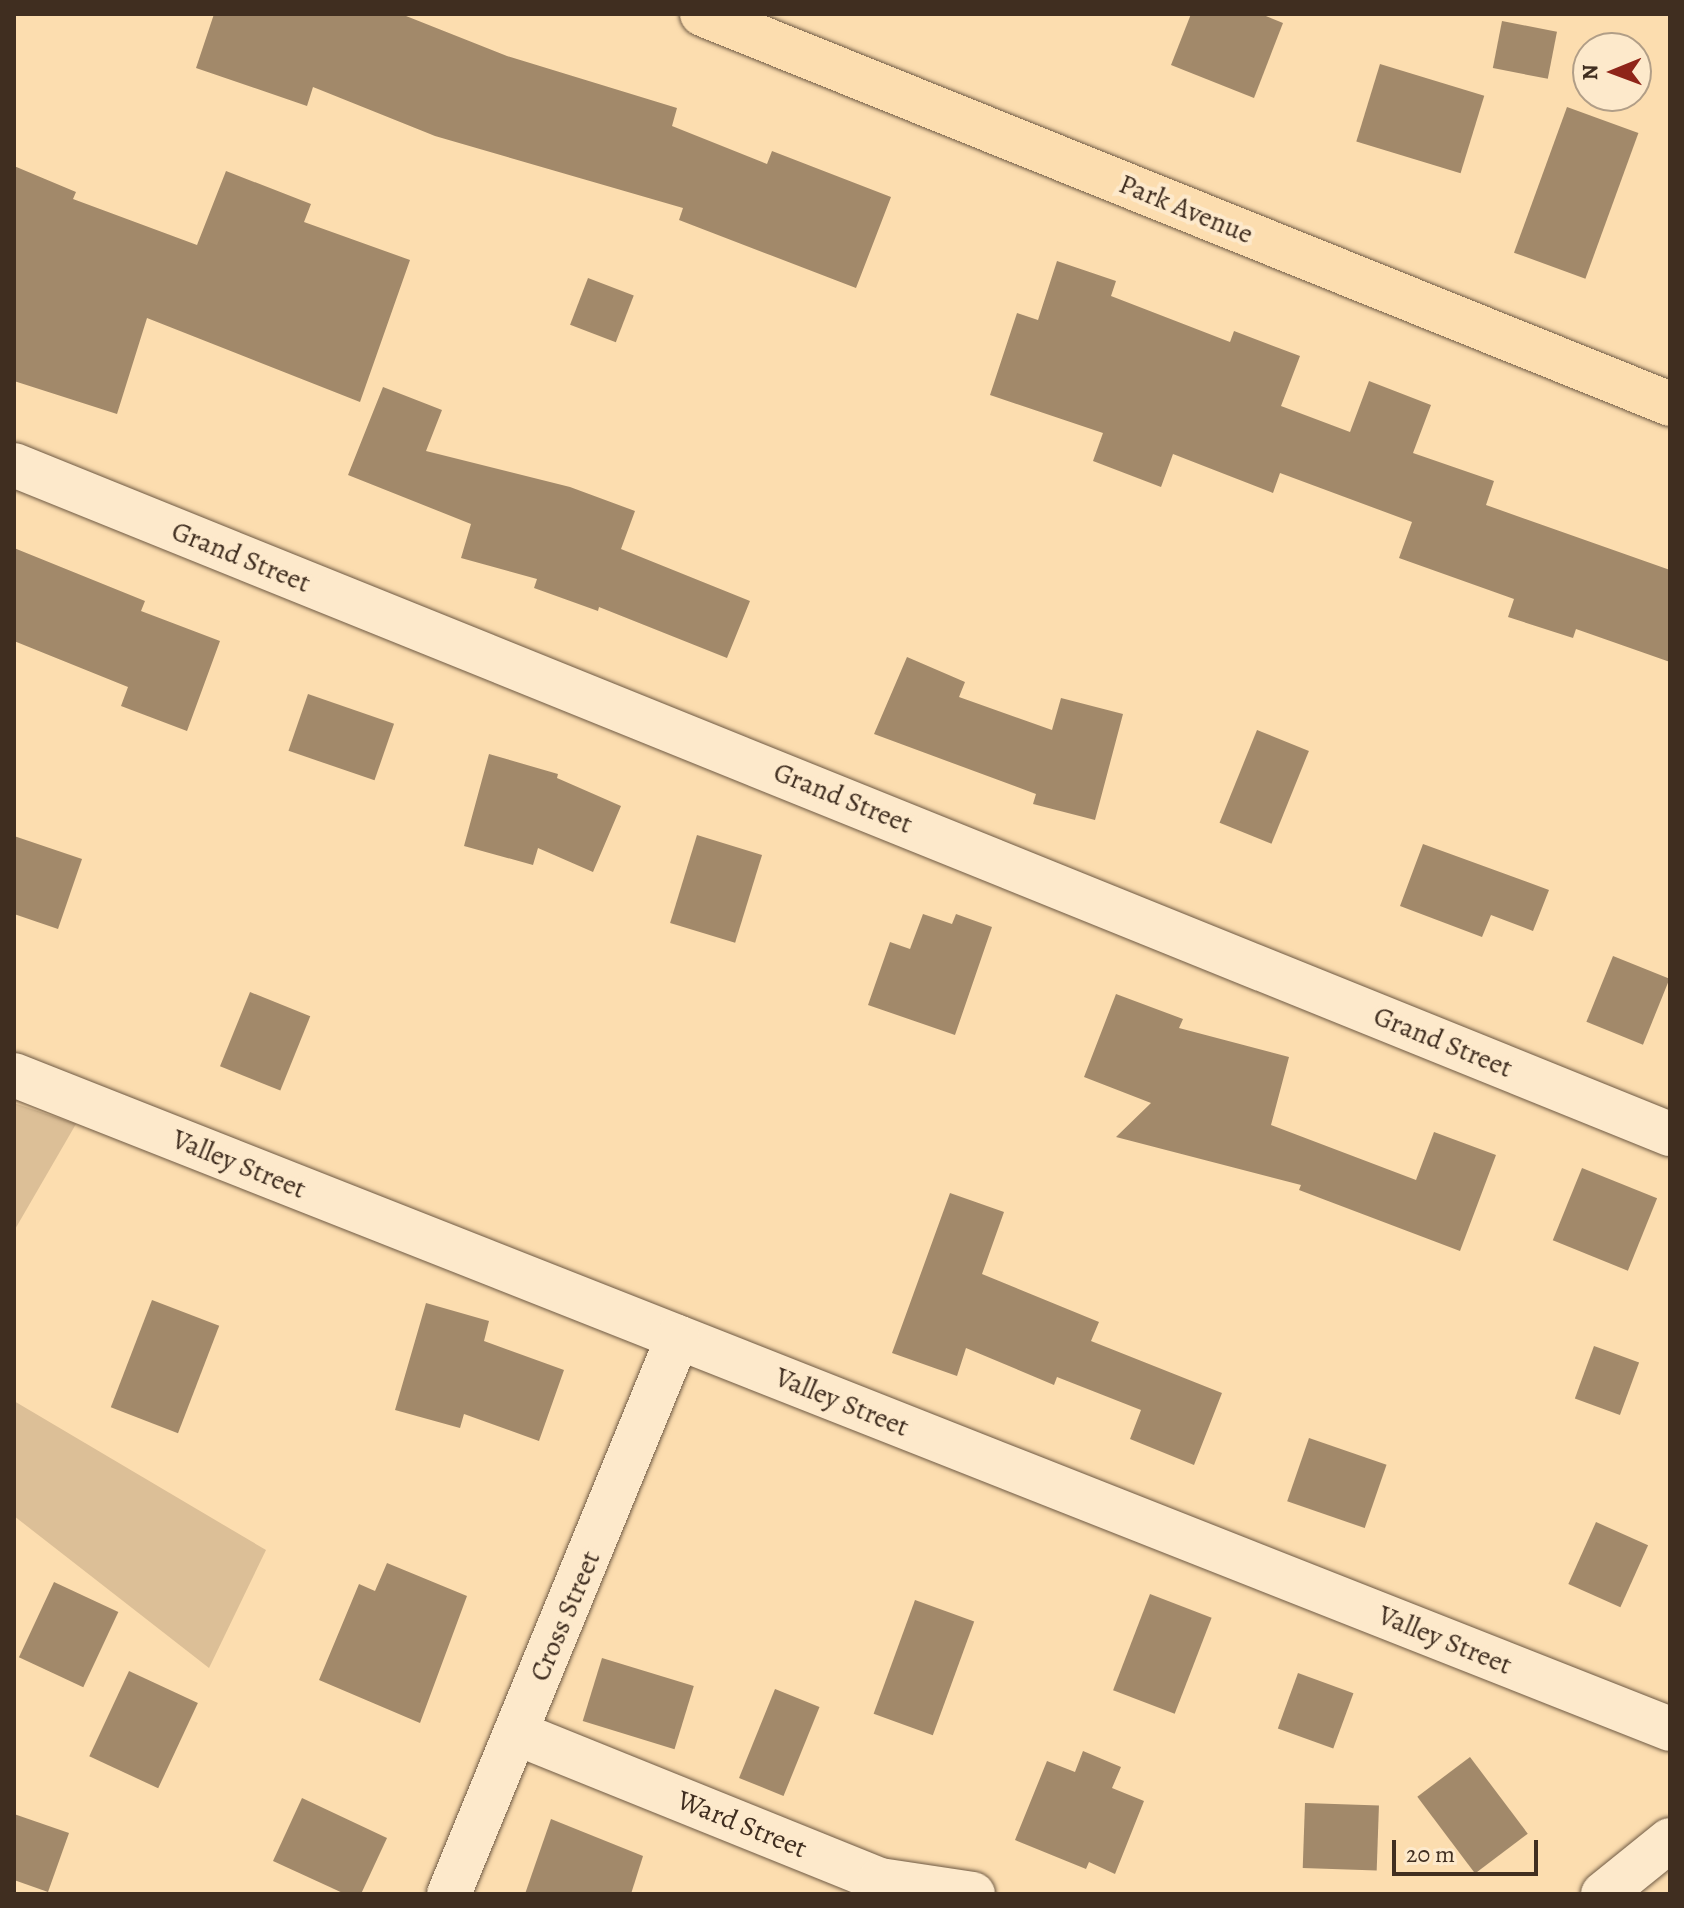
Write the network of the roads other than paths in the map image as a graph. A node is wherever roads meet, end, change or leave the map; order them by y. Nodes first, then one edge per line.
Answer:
1 (702, 14) edge
2 (1670, 404) edge
3 (14, 465) edge
4 (14, 1075) edge
5 (1670, 1134) edge
6 (678, 1337) junction
7 (1670, 1729) edge
8 (516, 1733) junction
9 (1670, 1840) edge
10 (449, 1894) edge
11 (973, 1894) edge
12 (1603, 1894) edge

1 - 2 main road, Park Avenue
3 - 5 street, Grand Street
4 - 6 street, Valley Street
6 - 7 street, Valley Street
6 - 8 street, Cross Street
8 - 10 street, Cross Street
8 - 11 street, Ward Street
9 - 12 street

